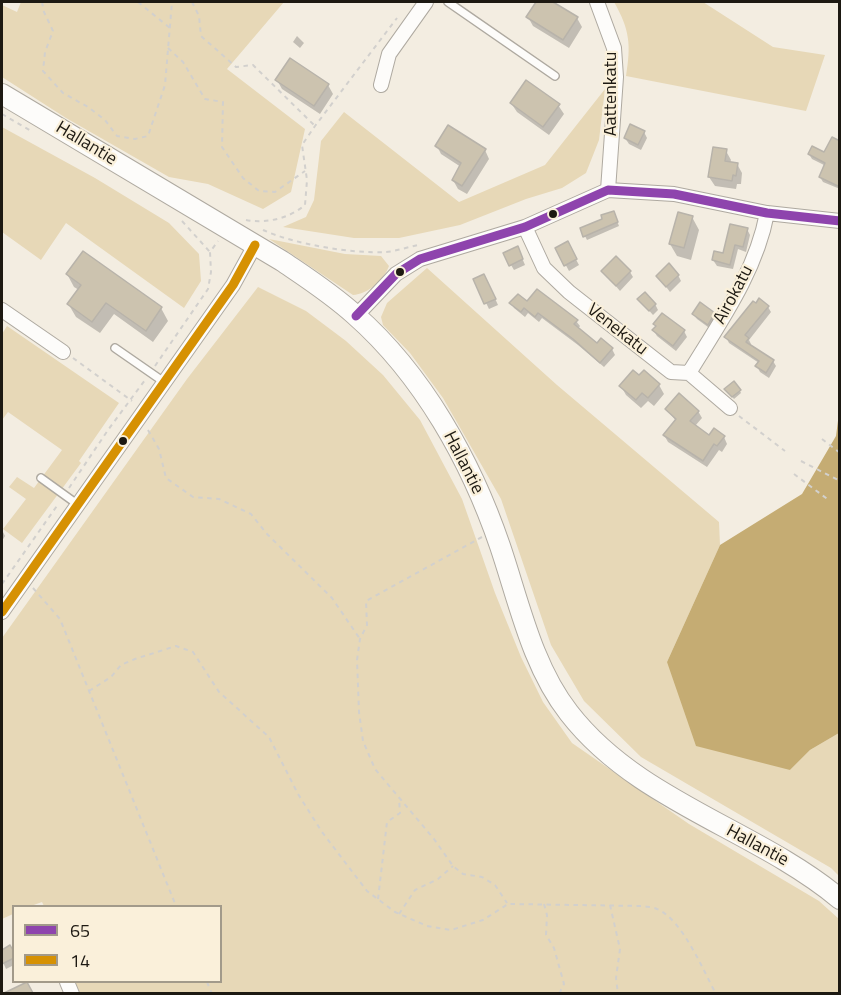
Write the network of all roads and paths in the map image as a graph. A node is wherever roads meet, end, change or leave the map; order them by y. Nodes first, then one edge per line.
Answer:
1 (42, 2) edge
2 (138, 2) edge
3 (172, 2) edge
4 (192, 2) edge
5 (426, 2) edge
6 (448, 2) edge
7 (597, 2) edge
8 (403, 10) dead end
9 (170, 28) junction
10 (168, 48) junction
11 (555, 76) dead end
12 (381, 85) dead end
13 (2, 93) edge
14 (2, 114) edge
15 (315, 126) junction
16 (41, 137) dead end
17 (306, 171) junction
18 (608, 190) junction
19 (767, 213) junction
20 (178, 217) dead end
21 (840, 221) edge
22 (525, 227) junction
23 (226, 229) junction
24 (425, 243) dead end
25 (255, 245) junction
26 (210, 252) junction
27 (2, 310) edge
28 (356, 316) junction
29 (115, 348) dead end
30 (63, 352) joint
31 (150, 373) junction
32 (689, 373) junction
33 (164, 382) junction
34 (132, 400) junction
35 (729, 408) joint
36 (148, 430) dead end
37 (822, 438) dead end
38 (785, 452) dead end
39 (840, 453) edge
40 (801, 461) dead end
41 (794, 474) dead end
42 (41, 478) dead end
43 (840, 481) edge
44 (64, 495) junction
45 (830, 501) dead end
46 (77, 504) junction
47 (495, 530) junction
48 (10, 572) junction
49 (24, 580) junction
50 (2, 584) edge
51 (2, 612) edge
52 (360, 639) junction
53 (89, 691) junction
54 (399, 796) junction
55 (453, 866) junction
56 (378, 899) junction
57 (840, 899) edge
58 (508, 904) junction
59 (544, 904) junction
60 (176, 905) edge
61 (610, 905) junction
62 (399, 914) junction
63 (559, 993) edge
64 (618, 993) edge
65 (716, 993) edge

1 - 10 path
2 - 9 path
3 - 9 path
4 - 15 path
5 - 12 street
6 - 11 lane
7 - 18 street, Aattenkatu
8 - 15 path
9 - 10 path
10 - 17 path
13 - 23 street, Hallantie
14 - 16 path
15 - 17 path
17 - 24 path
18 - 19 street
18 - 22 street
19 - 21 street
19 - 32 street, Airokatu
20 - 26 path
22 - 28 street
22 - 32 street, Venekatu
23 - 25 street, Hallantie
23 - 26 path
25 - 28 street, Hallantie
25 - 33 street
26 - 31 path
27 - 30 street
28 - 47 street, Hallantie
29 - 31 lane
30 - 34 path
31 - 33 lane
31 - 34 path
32 - 35 street, Venekatu
33 - 46 street
34 - 44 path
35 - 38 path
36 - 52 path
37 - 39 path
40 - 43 path
41 - 45 path
42 - 44 lane
44 - 46 lane
44 - 48 path
46 - 49 street
47 - 52 path
47 - 57 street, Hallantie
48 - 49 path
48 - 50 path
49 - 51 street
49 - 53 path
52 - 54 path
53 - 56 path
53 - 60 path
54 - 55 path
54 - 56 path
55 - 58 path
55 - 62 path
56 - 62 path
58 - 59 path
58 - 62 path
59 - 61 path
59 - 63 path
61 - 64 path
61 - 65 path

